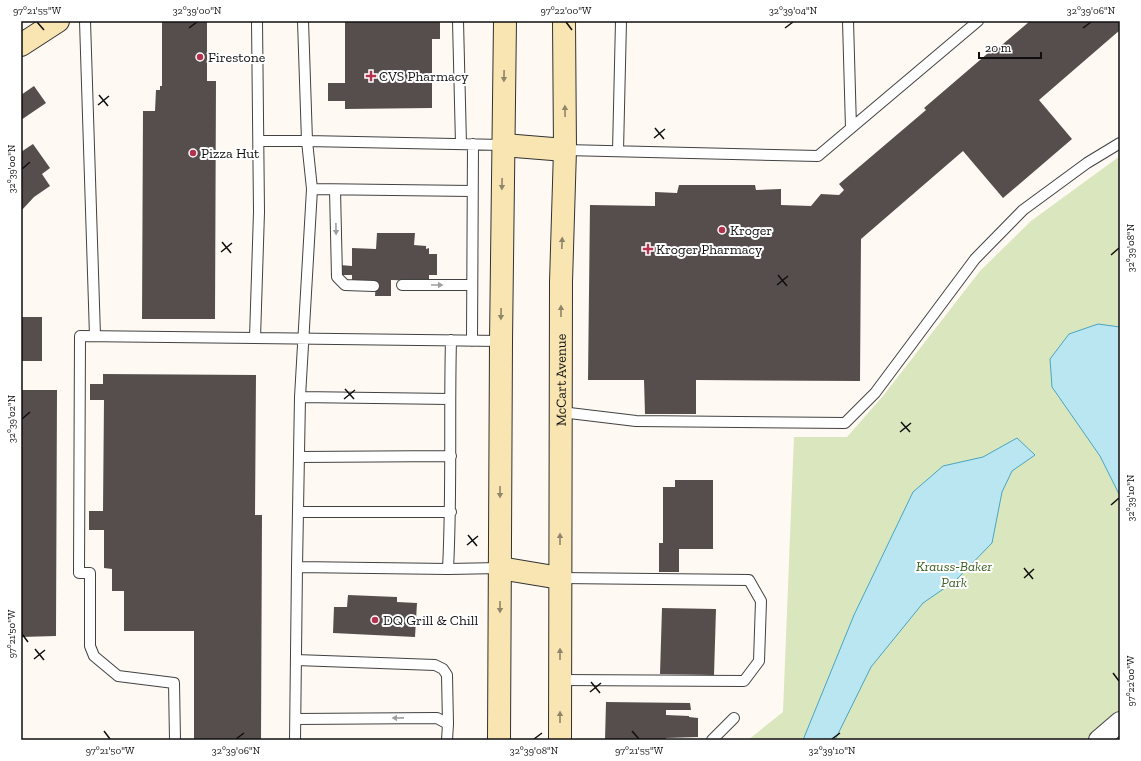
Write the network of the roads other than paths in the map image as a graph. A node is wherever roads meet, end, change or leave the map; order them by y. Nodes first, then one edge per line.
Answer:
1 (58, 21) edge
2 (85, 21) edge
3 (257, 21) edge
4 (303, 21) edge
5 (458, 21) edge
6 (505, 21) edge
7 (564, 21) edge
8 (621, 21) edge
9 (848, 21) edge
10 (978, 21) edge
11 (21, 45) edge
12 (851, 128) junction
13 (258, 141) junction
14 (307, 141) junction
15 (1120, 143) edge
16 (461, 144) junction
17 (473, 144) junction
18 (503, 145) junction
19 (565, 150) junction
20 (618, 151) junction
21 (312, 189) junction
22 (335, 190) junction
23 (472, 191) junction
24 (402, 285) dead end
25 (472, 285) junction
26 (374, 286) dead end
27 (95, 336) junction
28 (255, 338) junction
29 (303, 340) junction
30 (451, 340) junction
31 (472, 341) junction
32 (501, 341) junction
33 (300, 397) junction
34 (450, 399) junction
35 (561, 412) junction
36 (451, 456) junction
37 (300, 457) junction
38 (298, 512) junction
39 (451, 512) junction
40 (297, 568) junction
41 (500, 568) junction
42 (448, 569) junction
43 (560, 578) junction
44 (296, 660) junction
45 (560, 680) junction
46 (734, 718) dead end
47 (296, 720) junction
48 (1120, 722) edge
49 (448, 724) junction
50 (175, 740) edge
51 (295, 740) edge
52 (448, 740) edge
53 (499, 740) edge
54 (560, 740) edge
55 (712, 740) edge
56 (1099, 740) edge

1 - 11 main road
2 - 27 lane
3 - 13 lane
4 - 14 lane
5 - 16 lane
6 -> 18 main road
19 -> 7 main road, McCart Avenue
8 - 20 lane
9 - 12 lane
10 - 12 lane
12 - 20 lane
13 - 14 lane
13 - 28 lane
14 - 16 lane
14 - 21 lane
15 - 35 lane
16 - 17 lane
17 - 18 lane
17 - 23 lane
18 - 19 main road
18 -> 32 main road
19 - 20 lane
35 -> 19 main road, McCart Avenue
21 - 22 lane
21 - 29 lane
22 - 23 lane
22 -> 26 lane
23 - 25 lane
24 -> 25 lane
25 - 31 lane
27 - 28 lane
27 - 50 lane
28 - 29 lane
29 - 30 lane
29 - 33 lane
30 - 31 lane
30 - 34 lane
31 - 32 lane
32 -> 41 main road
33 - 34 lane
33 - 37 lane
34 - 36 lane
43 -> 35 main road, McCart Avenue
36 - 37 lane
36 - 39 lane
37 - 38 lane
38 - 39 lane
38 - 40 lane
39 - 42 lane
40 - 42 lane
40 - 44 lane
41 - 42 lane
41 - 43 main road
41 -> 53 main road
45 -> 43 main road, McCart Avenue
43 - 45 lane
44 - 47 lane
44 - 49 lane
54 -> 45 main road, McCart Avenue
46 - 55 lane
49 -> 47 lane
47 - 51 lane
48 - 56 street
49 - 52 lane

